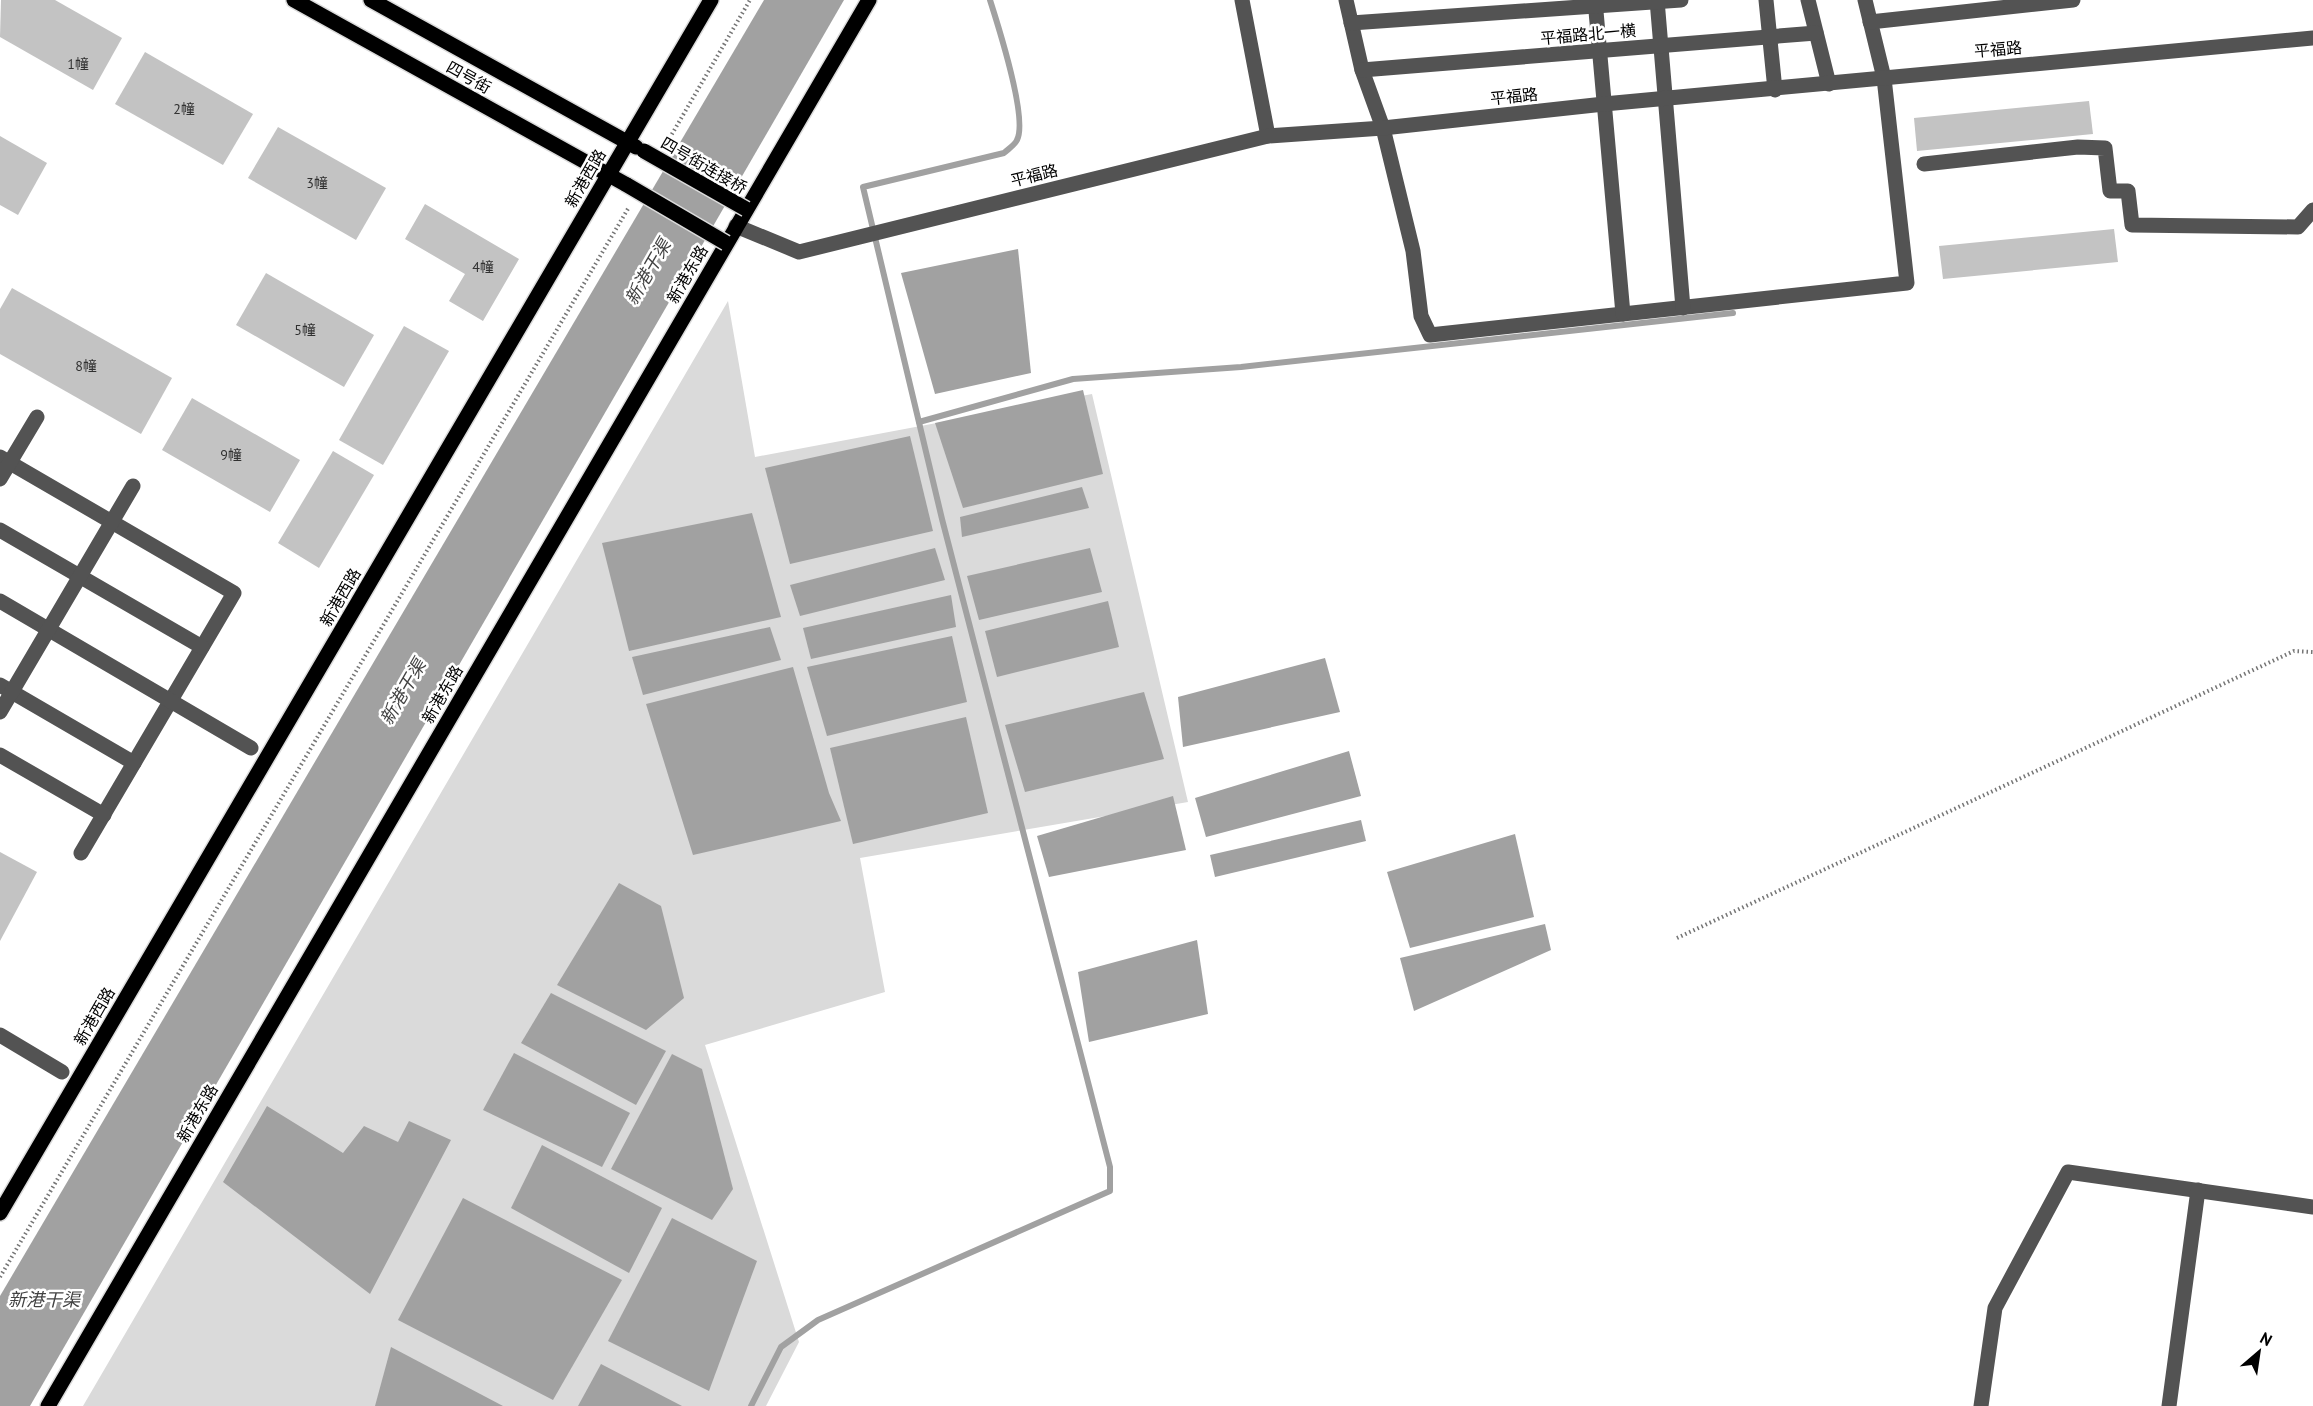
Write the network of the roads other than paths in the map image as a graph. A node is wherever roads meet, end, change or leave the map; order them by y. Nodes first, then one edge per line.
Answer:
1 (294, 0) edge
2 (371, 0) edge
3 (711, 0) edge
4 (869, 0) edge
5 (1242, 0) edge
6 (1346, 0) edge
7 (1681, 0) edge
8 (1766, 0) edge
9 (1808, 0) edge
10 (1865, 0) edge
11 (2073, 0) edge
12 (1657, 1) edge
13 (1595, 3) edge
14 (1870, 22) junction
15 (1351, 23) junction
16 (1816, 33) junction
17 (1769, 37) junction
18 (2313, 38) edge
19 (1661, 46) junction
20 (1599, 51) junction
21 (1362, 70) junction
22 (1884, 78) junction
23 (1829, 84) junction
24 (1774, 90) junction
25 (1667, 100) junction
26 (1604, 104) junction
27 (1383, 128) junction
28 (1268, 136) junction
29 (644, 151) joint
30 (1924, 164) dead end
31 (746, 209) junction
32 (2313, 210) edge
33 (736, 226) junction
34 (726, 243) junction
35 (1683, 308) junction
36 (1623, 314) junction
37 (37, 417) dead end
38 (5, 460) edge
39 (0, 479) edge
40 (133, 486) dead end
41 (111, 523) junction
42 (0, 530) edge
43 (80, 577) junction
44 (0, 601) edge
45 (49, 629) junction
46 (202, 647) junction
47 (6, 688) edge
48 (170, 701) junction
49 (0, 712) edge
50 (251, 748) dead end
51 (0, 755) edge
52 (134, 762) junction
53 (104, 815) junction
54 (81, 853) dead end
55 (0, 1035) edge
56 (62, 1072) dead end
57 (2198, 1190) junction
58 (2313, 1207) edge
59 (0, 1213) edge
60 (48, 1406) edge
61 (1982, 1406) edge
62 (2169, 1406) edge

1 - 34 main road, 四号街, bridge
2 - 29 main road, 四号街
3 - 59 main road, 新港西路
4 - 31 main road, 新港东路
5 - 28 street
6 - 15 street
7 - 12 street
8 - 17 street
9 - 16 street
10 - 14 street
11 - 14 street
12 - 13 street
12 - 19 street
13 - 15 street
13 - 20 street
14 - 22 street
15 - 21 street
16 - 17 street, 平福路北一横
16 - 23 street
17 - 19 street, 平福路北一横
17 - 24 street
18 - 22 street, 平福路
19 - 20 street, 平福路北一横
19 - 25 street
20 - 21 street, 平福路北一横
20 - 26 street
21 - 27 street
22 - 23 street, 平福路
22 - 35 street
23 - 24 street, 平福路
24 - 25 street, 平福路
25 - 26 street, 平福路
25 - 35 street
26 - 27 street, 平福路
26 - 36 street
27 - 28 street, 平福路
27 - 36 street
28 - 33 street, 平福路
29 - 31 main road, 四号街连接桥, bridge
30 - 32 street
31 - 33 main road, 新港东路
33 - 34 main road, 新港东路
34 - 60 main road, 新港东路
35 - 36 street
37 - 38 street
38 - 39 street
38 - 41 street
40 - 41 street
41 - 43 street
41 - 46 street
42 - 43 street
43 - 45 street
43 - 46 street
44 - 45 street
45 - 47 street
45 - 48 street
46 - 48 street
47 - 49 street
47 - 52 street
48 - 50 street
48 - 52 street
51 - 53 street
52 - 53 street
53 - 54 street
55 - 56 street
57 - 58 street
57 - 61 street
57 - 62 street

